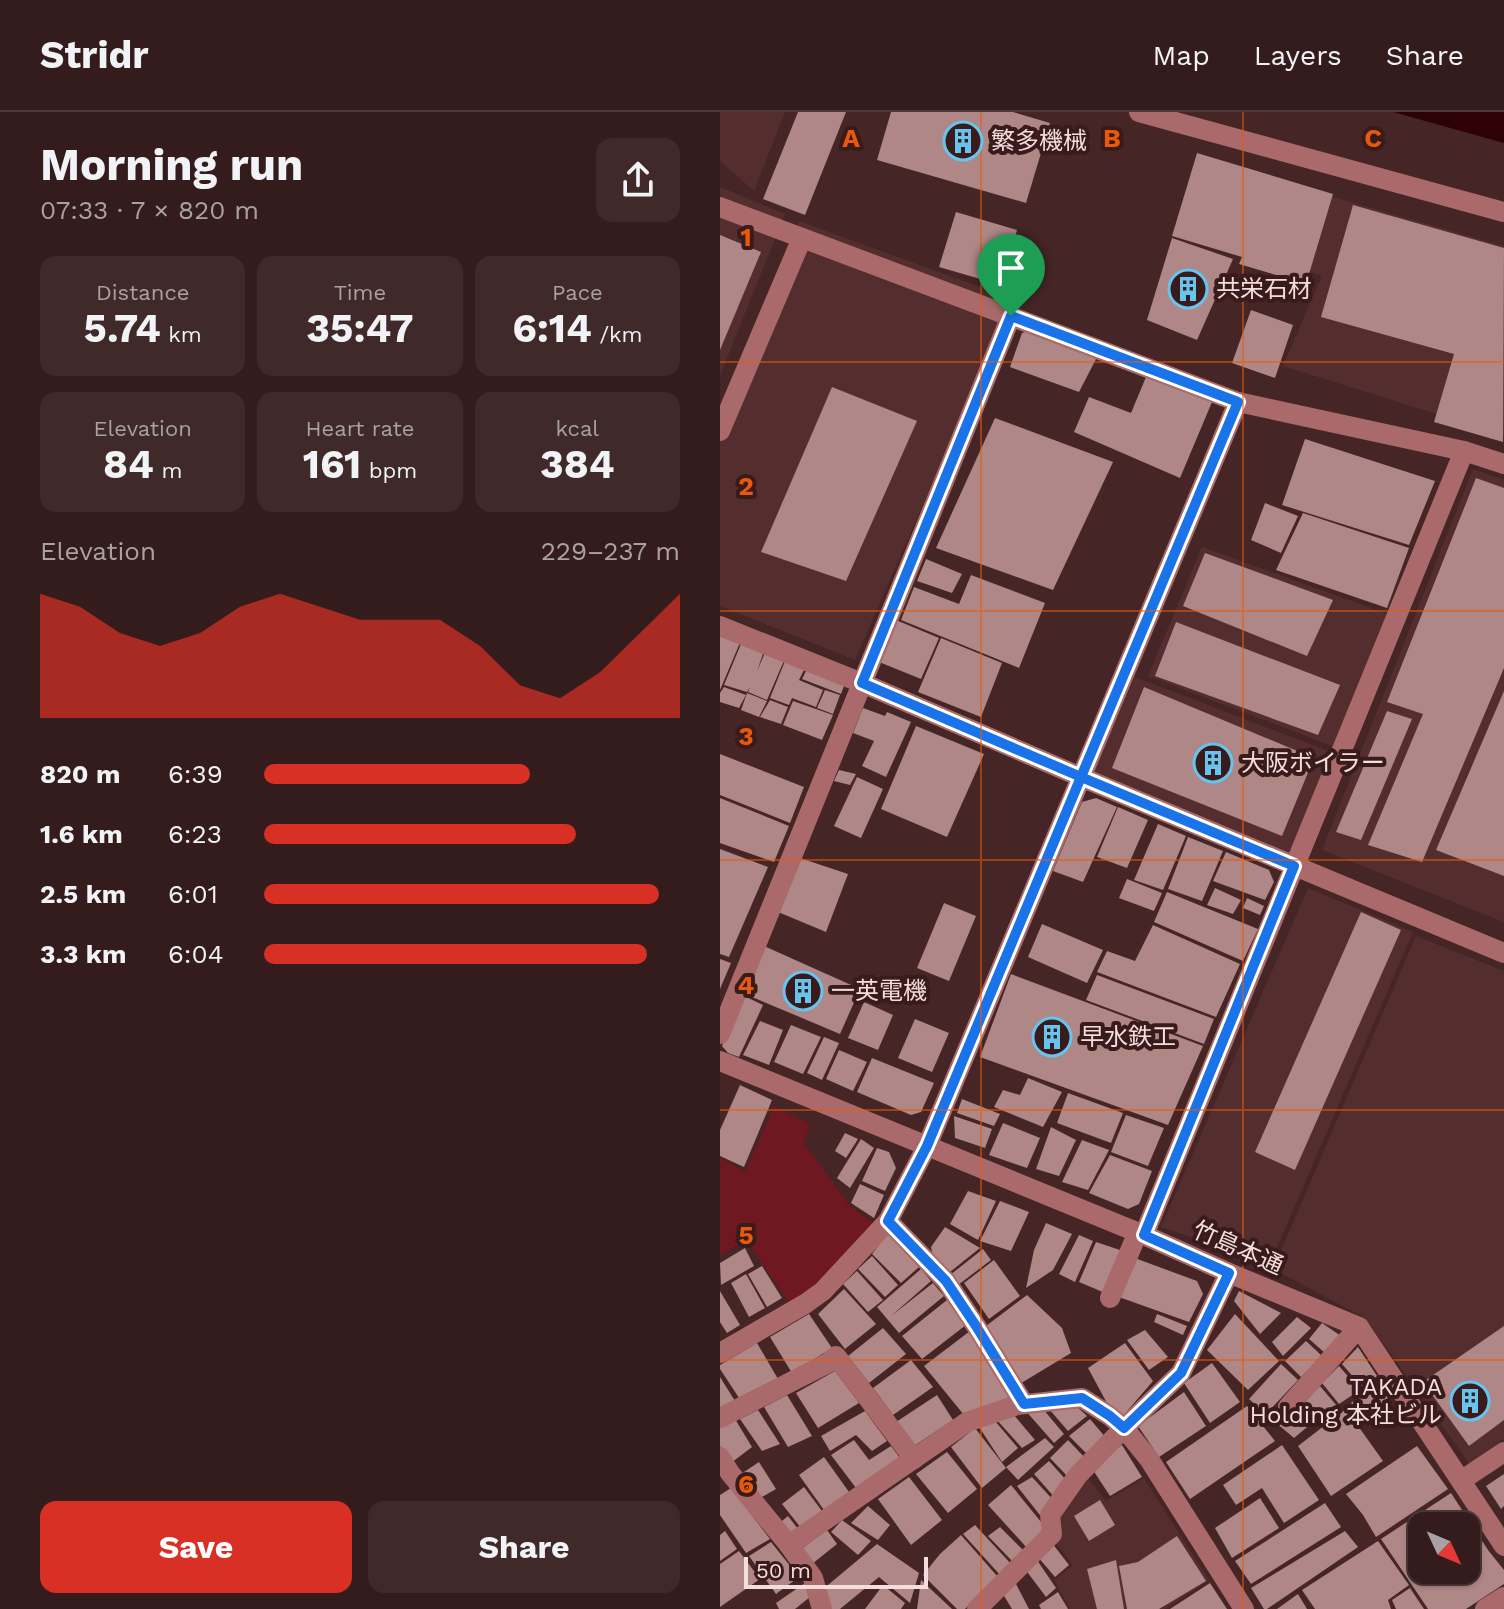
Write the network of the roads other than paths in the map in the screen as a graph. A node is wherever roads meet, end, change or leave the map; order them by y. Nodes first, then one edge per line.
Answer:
1 (1139, 112) edge
2 (720, 207) edge
3 (1504, 212) edge
4 (802, 238) junction
5 (1011, 316) junction
6 (1238, 402) junction
7 (720, 431) edge
8 (1464, 451) junction
9 (1504, 464) edge
10 (720, 626) edge
11 (862, 683) junction
12 (1081, 777) junction
13 (1294, 866) junction
14 (1504, 953) edge
15 (720, 1034) edge
16 (720, 1061) edge
17 (927, 1146) junction
18 (888, 1221) junction
19 (1141, 1234) junction
20 (1229, 1273) junction
21 (1110, 1298) dead end
22 (1359, 1327) junction
23 (720, 1353) edge
24 (1024, 1404) junction
25 (1288, 1407) dead end
26 (720, 1418) edge
27 (1124, 1428) junction
28 (1504, 1452) edge
29 (914, 1459) junction
30 (723, 1470) edge
31 (1462, 1480) junction
32 (789, 1545) junction
33 (1504, 1546) edge
34 (1504, 1597) edge
35 (822, 1609) edge
36 (977, 1609) edge
37 (1244, 1609) edge
38 (1485, 1609) edge

1 - 3 street
2 - 4 street
4 - 5 street
4 - 7 street
5 - 6 street
5 - 11 street
6 - 8 street
6 - 12 street
8 - 9 street
8 - 13 street
10 - 11 street
11 - 12 street
11 - 15 street
12 - 13 street
12 - 17 street
13 - 14 street
13 - 19 street
16 - 17 street, 竹島本通
17 - 18 street
17 - 19 street, 竹島本通
18 - 23 street
18 - 24 street
19 - 20 street, 竹島本通
19 - 21 street
20 - 22 street, 竹島本通
20 - 27 street
22 - 25 street
22 - 31 street
24 - 27 street
24 - 29 street
26 - 29 street
27 - 36 street
27 - 37 street
28 - 31 street
29 - 32 street
30 - 32 street
31 - 33 street
32 - 35 street
34 - 38 street

